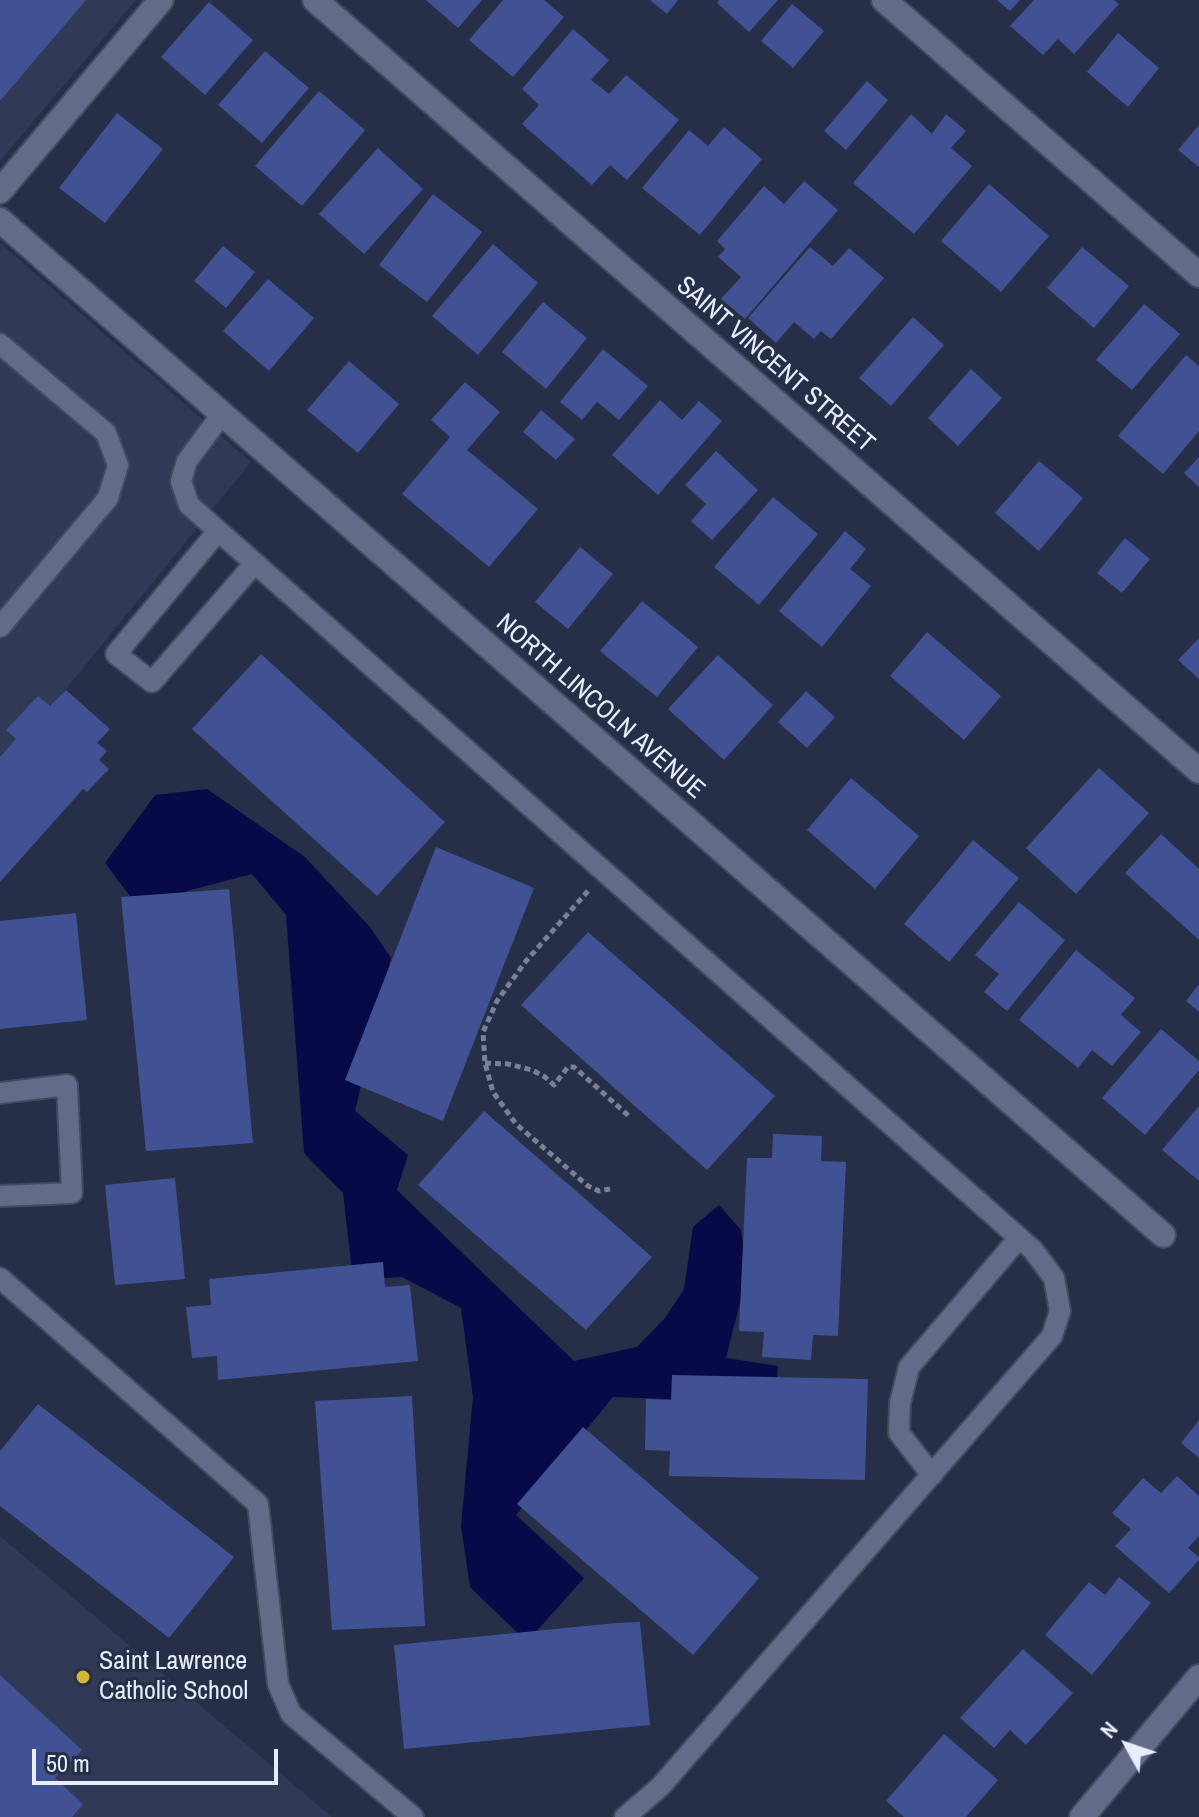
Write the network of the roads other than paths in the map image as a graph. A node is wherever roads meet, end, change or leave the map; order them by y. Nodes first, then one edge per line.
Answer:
1 (161, 0) edge
2 (315, 0) edge
3 (884, 0) edge
4 (0, 191) edge
5 (0, 220) edge
6 (1199, 275) edge
7 (0, 344) edge
8 (222, 414) junction
9 (218, 531) junction
10 (255, 563) junction
11 (0, 627) edge
12 (1199, 771) edge
13 (0, 1093) edge
14 (0, 1196) edge
15 (1163, 1235) dead end
16 (1019, 1238) junction
17 (0, 1278) edge
18 (932, 1475) junction
19 (1199, 1677) edge
20 (413, 1817) edge
21 (625, 1817) edge
22 (1082, 1817) edge

1 - 4 street
2 - 12 street, SAINT VINCENT STREET
3 - 6 street
5 - 8 street, NORTH LINCOLN AVENUE
7 - 11 lane
8 - 9 lane
8 - 15 street, NORTH LINCOLN AVENUE
9 - 10 lane
9 - 10 lane
10 - 16 lane
13 - 14 lane
16 - 18 lane
16 - 18 lane
17 - 20 lane
18 - 21 lane
19 - 22 street

